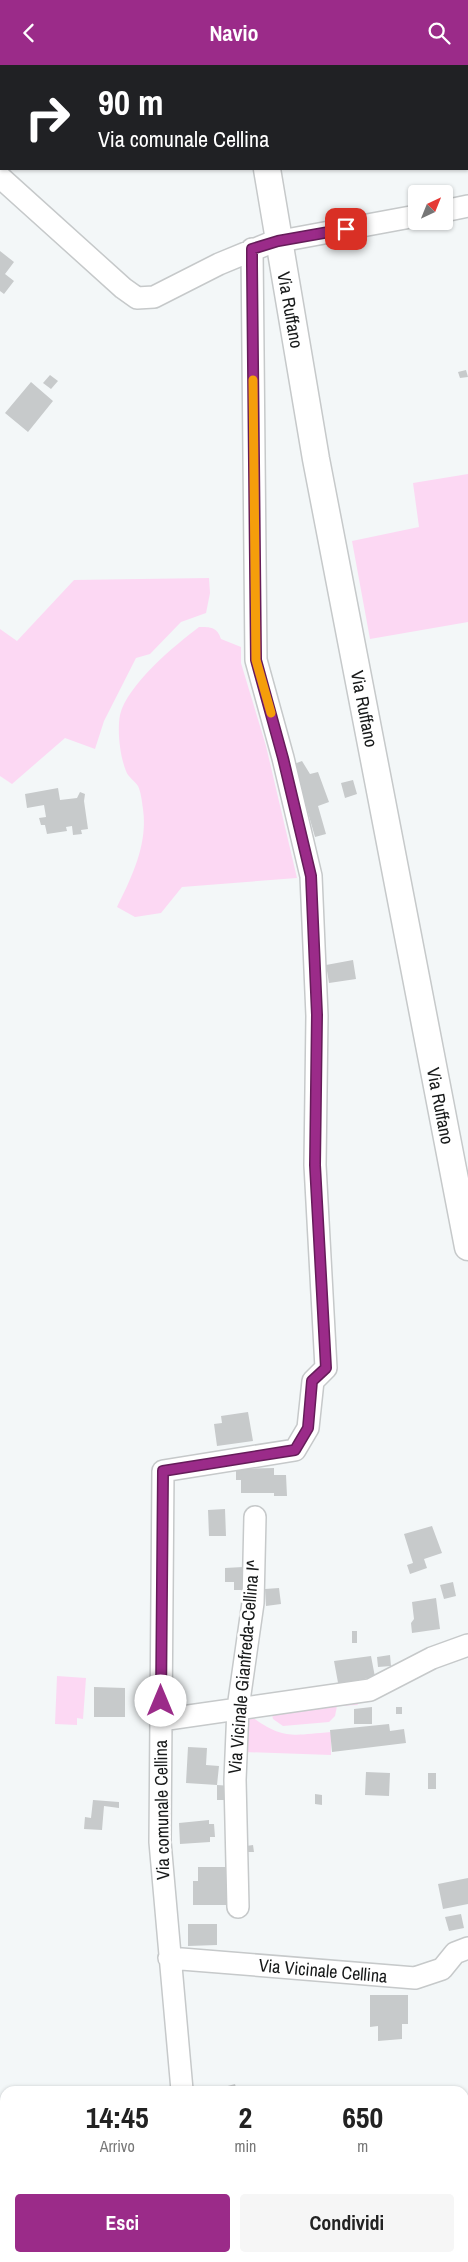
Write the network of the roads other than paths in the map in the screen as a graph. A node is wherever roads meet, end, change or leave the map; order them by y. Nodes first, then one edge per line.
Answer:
1 (268, 170) edge
2 (0, 177) edge
3 (468, 206) edge
4 (453, 209) edge
5 (408, 217) edge
6 (278, 241) junction
7 (252, 249) junction
8 (468, 1247) edge
9 (255, 1517) dead end
10 (468, 1645) edge
11 (238, 1708) junction
12 (161, 1719) junction
13 (238, 1907) dead end
14 (468, 1948) edge
15 (169, 1958) junction
16 (182, 2086) edge

1 - 6 street, Via Ruffano
2 - 7 street
3 - 4 street
5 - 6 street
6 - 7 street
6 - 8 street, Via Ruffano
7 - 12 street, Via comunale Cellina
9 - 11 street, Via Vicinale Gianfreda-Cellina I^
10 - 11 street
11 - 12 street
11 - 13 street, Via Vicinale Gianfreda-Cellina I^
12 - 15 street, Via comunale Cellina
14 - 15 street, Via Vicinale Cellina
15 - 16 street, Via comunale Cellina

